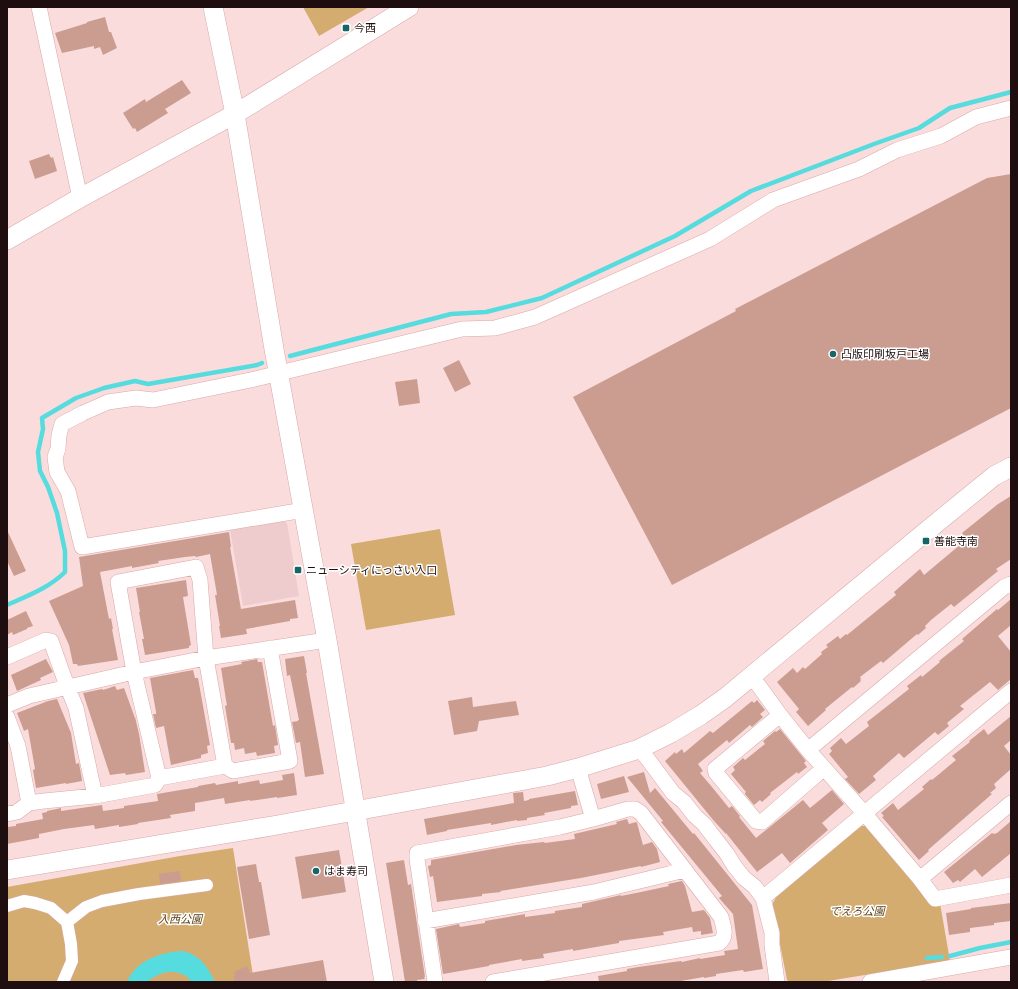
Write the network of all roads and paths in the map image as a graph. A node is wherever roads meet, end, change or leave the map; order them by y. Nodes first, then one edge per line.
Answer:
1 (39, 7) edge
2 (213, 7) edge
3 (409, 7) edge
4 (1011, 108) edge
5 (234, 114) junction
6 (80, 198) junction
7 (7, 240) edge
8 (279, 373) junction
9 (1011, 467) edge
10 (304, 510) junction
11 (1011, 584) edge
12 (327, 640) junction
13 (270, 648) junction
14 (7, 657) edge
15 (206, 658) junction
16 (134, 672) junction
17 (751, 677) junction
18 (67, 686) junction
19 (1011, 691) edge
20 (7, 704) edge
21 (780, 715) junction
22 (7, 717) edge
23 (639, 749) junction
24 (808, 750) junction
25 (225, 766) junction
26 (578, 768) junction
27 (824, 768) junction
28 (159, 778) junction
29 (95, 796) junction
30 (28, 803) junction
31 (1011, 803) edge
32 (356, 810) junction
33 (864, 813) junction
34 (7, 814) edge
35 (592, 819) junction
36 (7, 870) edge
37 (685, 870) junction
38 (920, 879) junction
39 (207, 885) dead end
40 (1011, 885) edge
41 (763, 898) junction
42 (7, 906) edge
43 (425, 921) junction
44 (66, 922) junction
45 (1011, 957) edge
46 (63, 982) edge
47 (384, 982) edge
48 (435, 982) edge
49 (493, 982) edge
50 (777, 982) edge
51 (870, 982) edge

1 - 6 street
2 - 5 street
3 - 5 street
4 - 8 street
5 - 6 street
5 - 8 street
6 - 7 street
8 - 10 street
8 - 10 street
9 - 17 street
10 - 12 street
11 - 24 street
12 - 13 street
12 - 32 street
13 - 15 street
13 - 25 street
14 - 18 street
15 - 16 street
15 - 16 street
15 - 25 street
16 - 18 street
16 - 28 street
17 - 21 street
17 - 23 street
18 - 20 street
18 - 29 street
19 - 33 street
21 - 24 street
21 - 27 street
22 - 30 street
23 - 26 street
23 - 41 street
24 - 27 street
25 - 28 street
26 - 32 street
26 - 35 street
27 - 33 street
28 - 29 street
29 - 30 street
30 - 34 street
31 - 38 street
32 - 36 street
32 - 47 street
33 - 38 street
33 - 41 street
35 - 37 street
35 - 43 street
37 - 43 street
37 - 49 street
38 - 40 street
39 - 44 street
41 - 50 street
42 - 44 street
43 - 48 street
44 - 46 street
45 - 51 street

